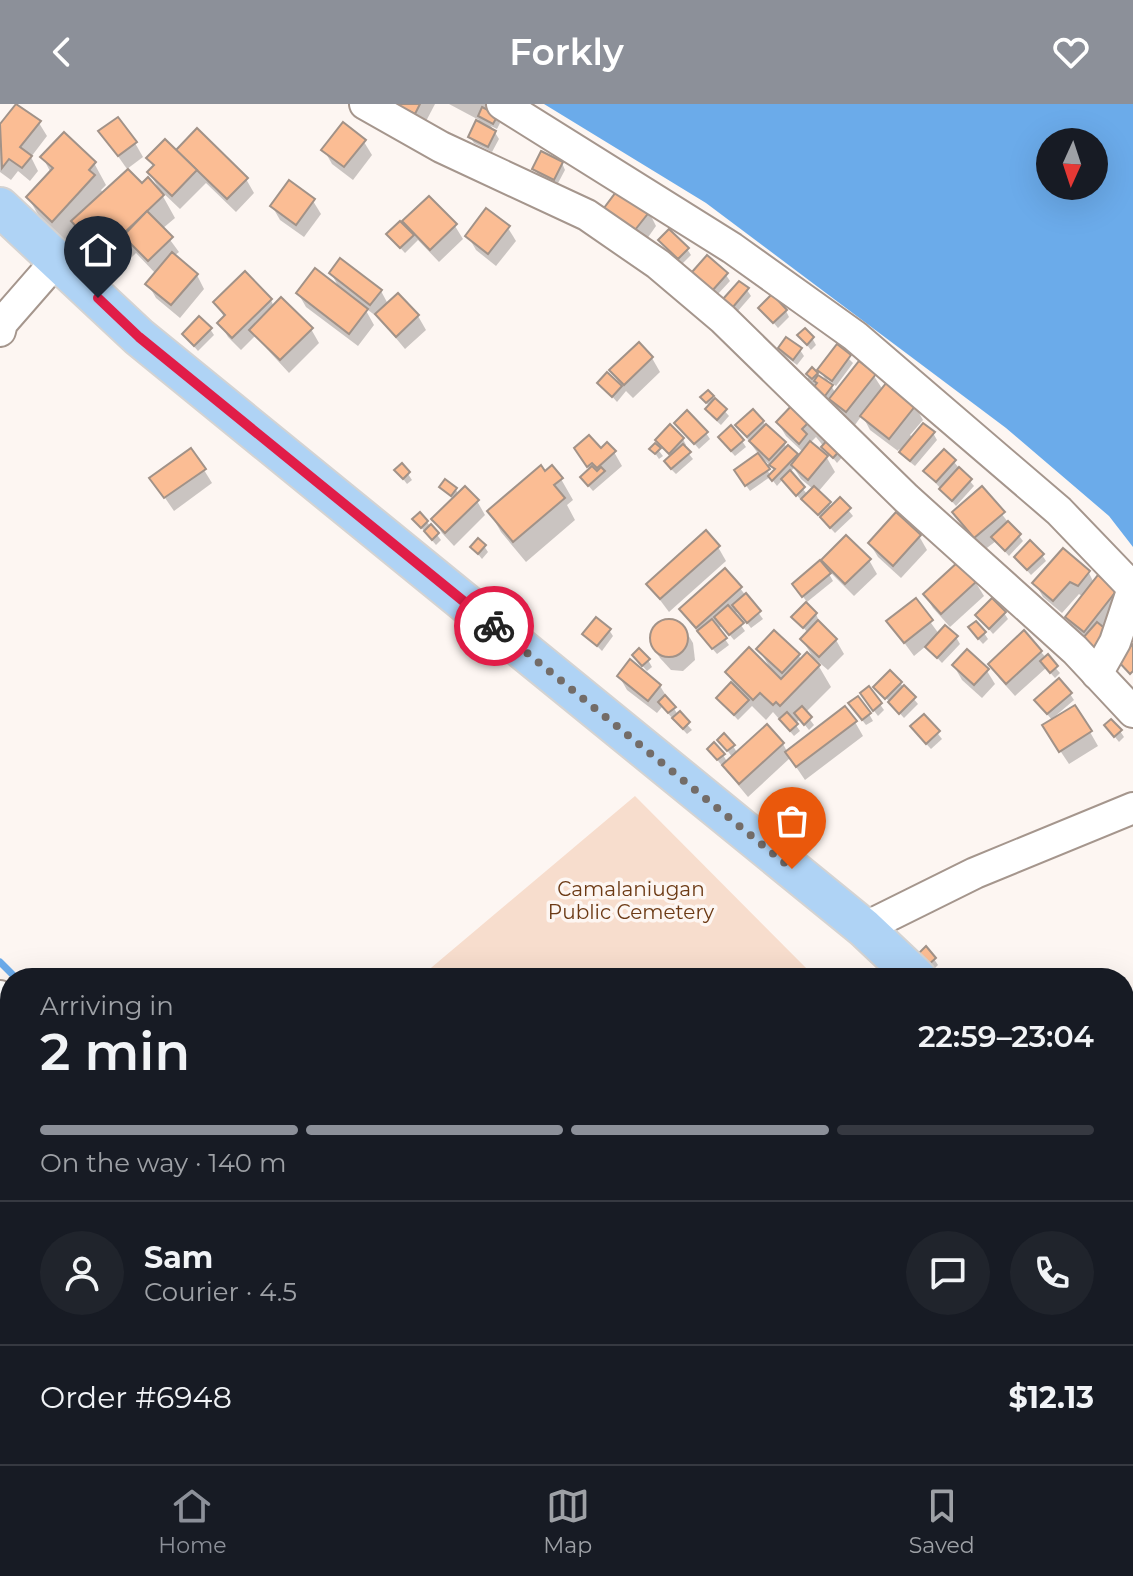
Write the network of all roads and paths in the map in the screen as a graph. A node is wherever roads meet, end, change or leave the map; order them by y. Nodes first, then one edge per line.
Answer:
1 (365, 104) edge
2 (502, 104) edge
3 (0, 207) edge
4 (57, 260) junction
5 (1, 326) edge
6 (1133, 588) edge
7 (1097, 674) junction
8 (1133, 712) edge
9 (1133, 808) edge
10 (864, 928) junction
11 (906, 968) edge

1 - 7 street
2 - 6 street
3 - 4 main road
4 - 5 street
4 - 10 main road
6 - 7 street
7 - 8 street
9 - 10 street
10 - 11 main road

